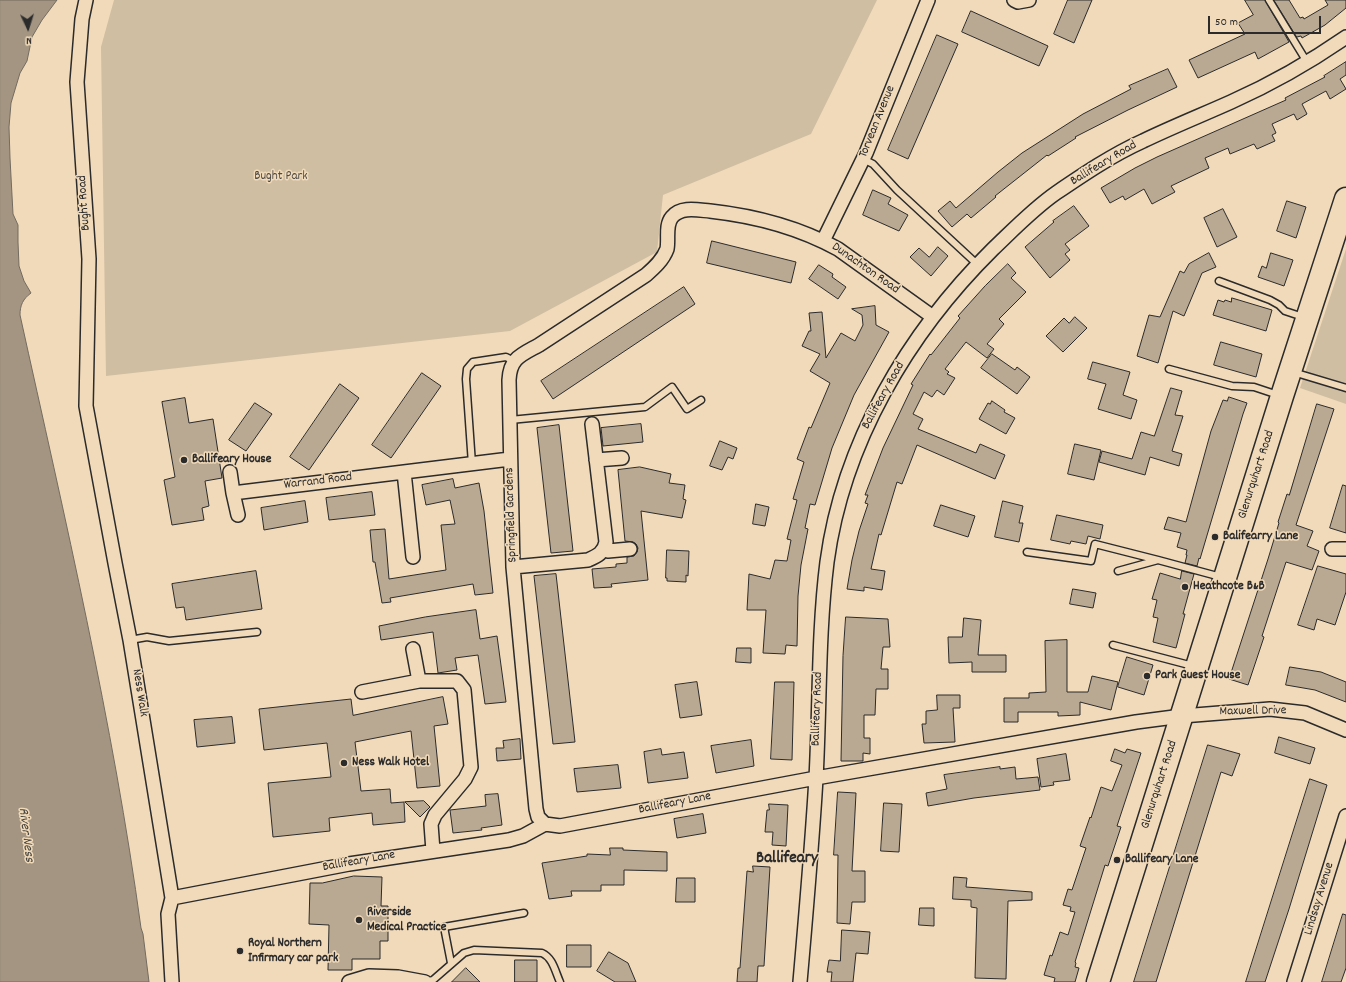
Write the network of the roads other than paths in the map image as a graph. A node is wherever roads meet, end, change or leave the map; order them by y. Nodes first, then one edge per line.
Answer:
1 (86, 0) edge
2 (928, 0) edge
3 (1269, 0) edge
4 (1346, 37) edge
5 (1307, 62) junction
6 (863, 159) junction
7 (1346, 199) edge
8 (824, 241) junction
9 (977, 264) junction
10 (1219, 281) dead end
11 (933, 317) junction
12 (1307, 318) junction
13 (514, 361) junction
14 (1169, 369) dead end
15 (1290, 371) junction
16 (1346, 388) edge
17 (1282, 396) junction
18 (701, 400) dead end
19 (86, 406) joint
20 (509, 420) junction
21 (592, 424) dead end
22 (622, 458) dead end
23 (510, 459) junction
24 (596, 460) junction
25 (472, 464) junction
26 (230, 472) dead end
27 (404, 472) junction
28 (233, 493) junction
29 (238, 515) dead end
30 (630, 549) dead end
31 (1332, 549) dead end
32 (1346, 549) edge
33 (604, 550) junction
34 (1027, 552) dead end
35 (413, 558) dead end
36 (1158, 560) junction
37 (513, 567) junction
38 (1118, 571) dead end
39 (1224, 578) junction
40 (257, 632) dead end
41 (130, 640) junction
42 (1113, 645) dead end
43 (413, 649) dead end
44 (1197, 667) junction
45 (419, 681) junction
46 (362, 692) dead end
47 (1182, 716) junction
48 (1346, 730) edge
49 (816, 778) junction
50 (1346, 816) edge
51 (545, 824) junction
52 (433, 851) junction
53 (172, 898) junction
54 (524, 913) dead end
55 (451, 963) junction
56 (172, 982) edge
57 (349, 982) edge
58 (425, 982) edge
59 (560, 982) edge
60 (800, 982) edge
61 (1098, 982) edge
62 (1294, 982) edge

1 - 19 street, Bught Road
2 - 6 street, Torvean Avenue
3 - 5 lane
4 - 5 street, Ballifeary Road
5 - 9 street, Ballifeary Road
6 - 8 street, Torvean Avenue
6 - 9 lane
7 - 12 highway, Glenurquhart Road
8 - 11 street, Dunachton Road
8 - 13 street, Dunachton Road
9 - 11 street, Ballifeary Road
10 - 12 lane
11 - 49 street, Ballifeary Road
12 - 15 highway, Glenurquhart Road
13 - 20 street, Springfield Gardens
13 - 25 lane
14 - 17 lane
15 - 16 lane
15 - 17 highway, Glenurquhart Road
17 - 39 highway, Glenurquhart Road
18 - 20 lane
19 - 41 street, Ness Walk
20 - 23 street, Springfield Gardens
21 - 24 street
22 - 24 street
23 - 25 street, Warrand Road
23 - 37 street, Springfield Gardens
24 - 33 street
25 - 27 street, Warrand Road
26 - 28 street
27 - 28 street, Warrand Road
27 - 35 street
28 - 29 street
30 - 33 street
31 - 32 street
33 - 37 street
34 - 36 lane
36 - 38 lane
36 - 39 lane
37 - 51 street, Springfield Gardens
39 - 44 highway, Glenurquhart Road
40 - 41 lane
41 - 53 street, Ness Walk
42 - 44 lane
43 - 45 street
44 - 47 highway, Glenurquhart Road
45 - 46 street
45 - 52 street
47 - 48 street, Maxwell Drive
47 - 49 street, Ballifeary Lane
47 - 61 highway, Glenurquhart Road
49 - 51 street, Ballifeary Lane
49 - 60 street, Ballifeary Road
50 - 62 street, Lindsay Avenue
51 - 52 street, Ballifeary Lane
52 - 53 street, Ballifeary Lane
53 - 56 street, Ness Walk
54 - 55 lane
55 - 58 lane
55 - 59 lane
57 - 58 street

